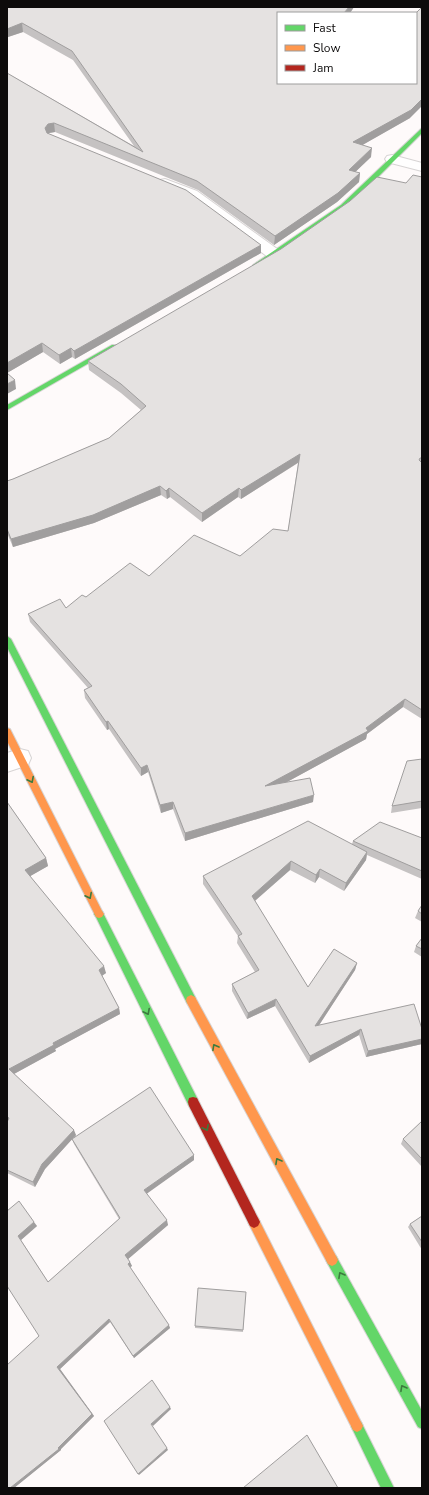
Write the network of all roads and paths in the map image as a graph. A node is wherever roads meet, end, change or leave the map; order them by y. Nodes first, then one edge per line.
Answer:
1 (422, 130) edge
2 (392, 159) junction
3 (422, 167) edge
4 (153, 177) edge
5 (274, 254) junction
6 (247, 271) edge
7 (124, 342) edge
8 (7, 408) edge
9 (7, 639) edge
10 (7, 732) edge
11 (14, 760) edge
12 (422, 1423) edge
13 (388, 1488) edge

1 - 2 main road
2 - 3 street
2 - 5 main road
4 - 5 street
5 - 6 main road
7 - 8 main road
12 -> 9 main road
10 - 11 main road
11 -> 13 main road

